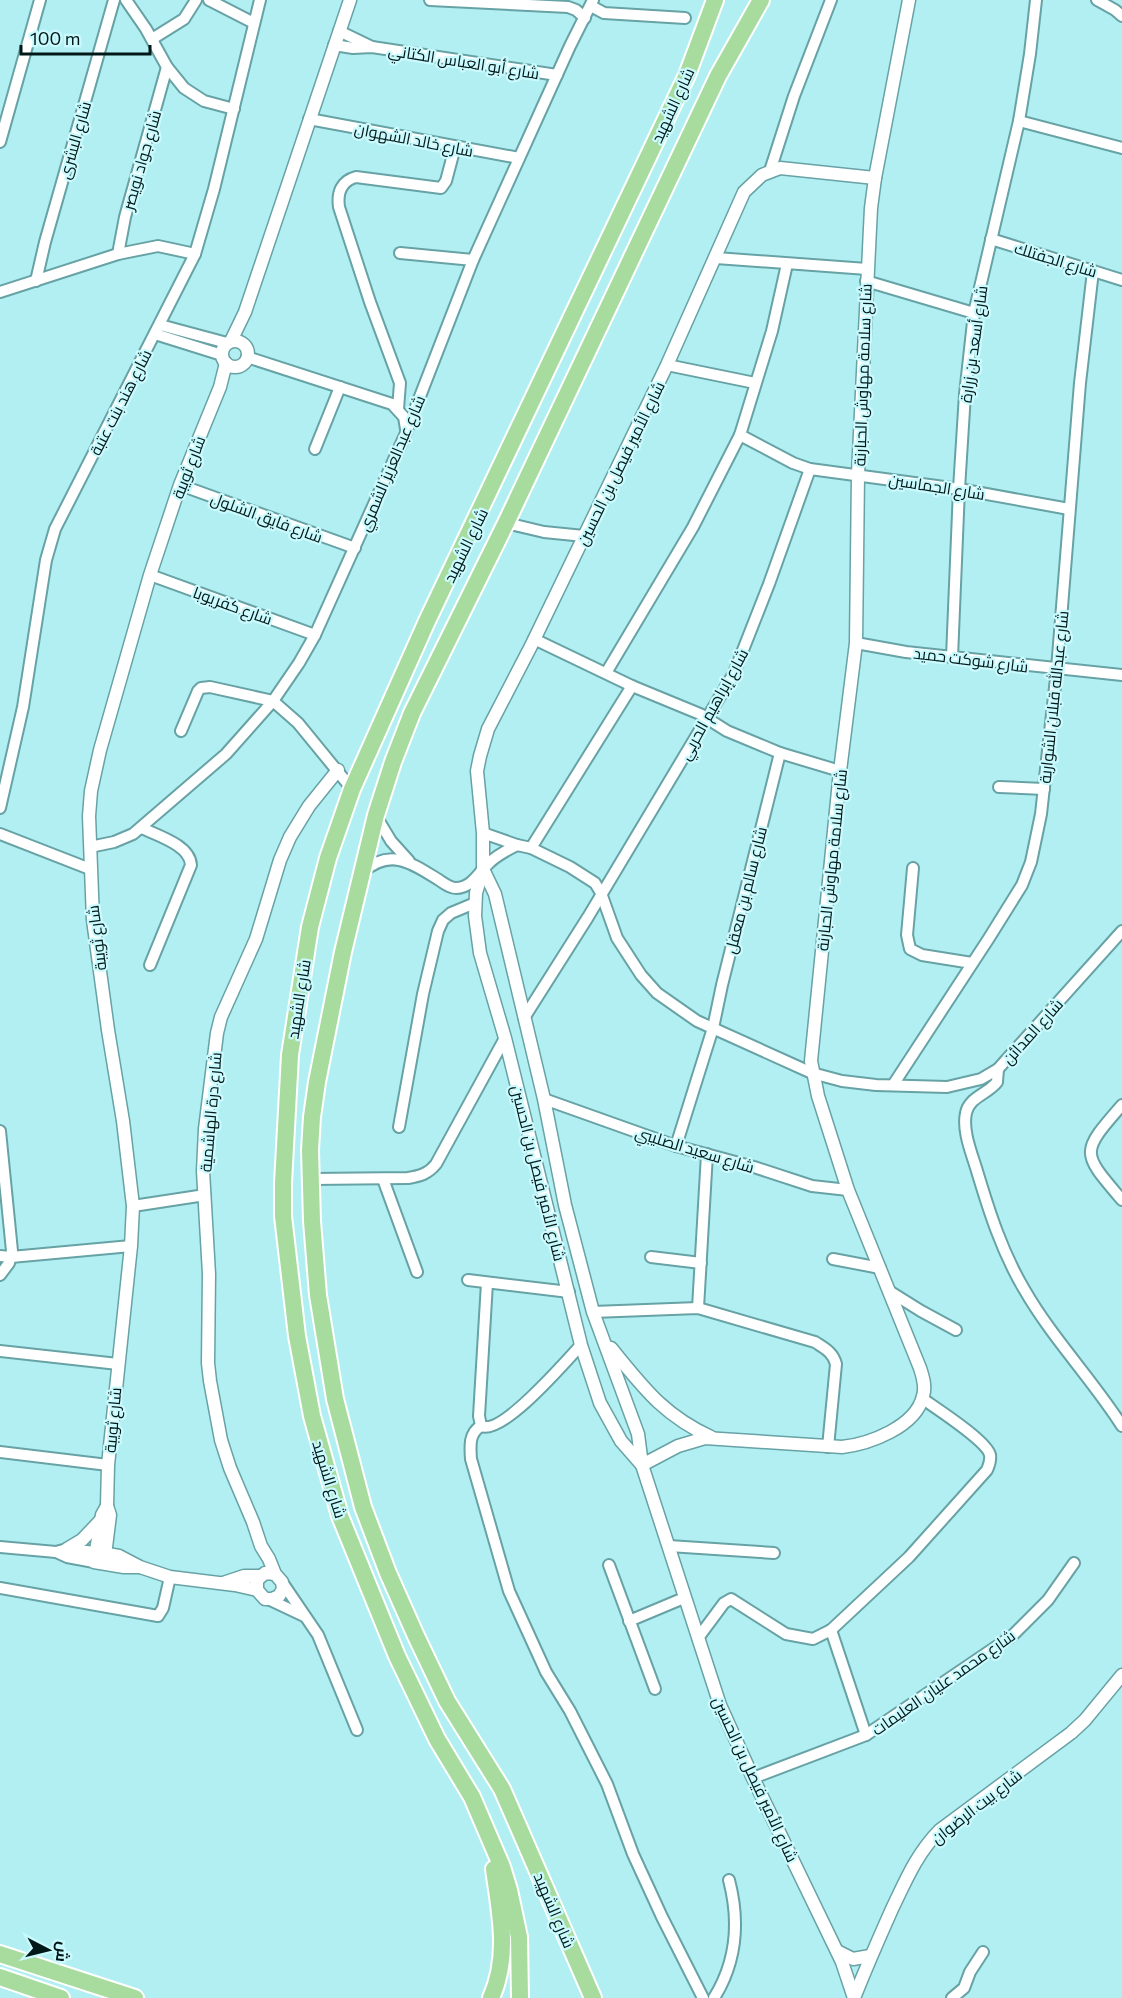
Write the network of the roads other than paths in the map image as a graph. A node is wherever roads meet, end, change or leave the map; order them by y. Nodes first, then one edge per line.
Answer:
1 (40, 0) edge
2 (114, 0) edge
3 (126, 0) edge
4 (196, 0) edge
5 (209, 0) edge
6 (260, 0) edge
7 (350, 0) edge
8 (430, 0) edge
9 (715, 0) edge
10 (728, 0) edge
11 (749, 0) edge
12 (761, 0) edge
13 (831, 0) edge
14 (909, 0) edge
15 (1036, 0) edge
16 (1097, 0) edge
17 (592, 3) edge
18 (1122, 16) edge
19 (585, 18) junction
20 (685, 18) dead end
21 (254, 23) junction
22 (339, 31) junction
23 (152, 39) junction
24 (701, 39) junction
25 (334, 45) junction
26 (372, 47) junction
27 (167, 67) junction
28 (557, 75) junction
29 (718, 76) junction
30 (234, 109) junction
31 (309, 120) junction
32 (1019, 122) junction
33 (0, 142) edge
34 (455, 147) junction
35 (1122, 148) edge
36 (519, 158) junction
37 (770, 171) junction
38 (875, 178) junction
39 (991, 238) junction
40 (400, 253) dead end
41 (118, 254) junction
42 (195, 254) junction
43 (716, 258) junction
44 (473, 260) junction
45 (787, 264) junction
46 (1093, 271) junction
47 (866, 275) junction
48 (1122, 280) edge
49 (36, 281) junction
50 (0, 292) edge
51 (974, 314) junction
52 (157, 329) junction
53 (234, 353) junction
54 (667, 365) junction
55 (755, 383) junction
56 (340, 387) junction
57 (398, 409) junction
58 (405, 435) junction
59 (740, 435) junction
60 (315, 449) dead end
61 (810, 469) junction
62 (858, 474) junction
63 (180, 486) junction
64 (958, 489) junction
65 (1069, 509) junction
66 (506, 523) junction
67 (584, 536) junction
68 (355, 548) junction
69 (150, 575) junction
70 (315, 635) junction
71 (534, 639) junction
72 (856, 643) junction
73 (952, 657) junction
74 (1057, 669) junction
75 (606, 673) junction
76 (1122, 675) edge
77 (632, 686) junction
78 (273, 701) junction
79 (708, 718) junction
80 (181, 730) dead end
81 (780, 753) junction
82 (338, 770) junction
83 (840, 771) junction
84 (999, 787) dead end
85 (352, 789) junction
86 (1044, 789) junction
87 (0, 808) edge
88 (376, 815) junction
89 (142, 828) junction
90 (483, 833) junction
91 (0, 834) edge
92 (517, 845) junction
93 (90, 847) junction
94 (531, 848) junction
95 (411, 864) junction
96 (913, 868) dead end
97 (90, 869) junction
98 (483, 869) junction
99 (362, 873) junction
100 (601, 893) junction
101 (475, 903) junction
102 (1121, 933) edge
103 (972, 963) junction
104 (150, 965) dead end
105 (524, 1018) junction
106 (713, 1028) junction
107 (506, 1038) junction
108 (998, 1069) junction
109 (812, 1073) junction
110 (893, 1084) junction
111 (544, 1099) junction
112 (1122, 1105) edge
113 (399, 1127) dead end
114 (0, 1131) edge
115 (676, 1146) junction
116 (707, 1154) junction
117 (311, 1179) junction
118 (383, 1179) junction
119 (848, 1190) junction
120 (205, 1195) junction
121 (1122, 1200) edge
122 (133, 1206) junction
123 (131, 1246) junction
124 (6, 1257) edge
125 (651, 1257) dead end
126 (833, 1260) dead end
127 (701, 1263) junction
128 (880, 1268) junction
129 (417, 1272) dead end
130 (0, 1275) edge
131 (468, 1280) dead end
132 (487, 1283) junction
133 (889, 1290) junction
134 (569, 1292) junction
135 (698, 1308) junction
136 (593, 1312) junction
137 (956, 1330) dead end
138 (605, 1341) junction
139 (581, 1345) junction
140 (0, 1351) edge
141 (118, 1364) junction
142 (923, 1399) junction
143 (481, 1426) junction
144 (1122, 1426) edge
145 (715, 1438) junction
146 (828, 1447) junction
147 (0, 1452) edge
148 (108, 1465) junction
149 (642, 1465) junction
150 (107, 1506) junction
151 (100, 1521) junction
152 (261, 1546) junction
153 (669, 1546) junction
154 (0, 1547) edge
155 (62, 1550) junction
156 (774, 1553) dead end
157 (100, 1558) junction
158 (1074, 1563) dead end
159 (609, 1565) dead end
160 (261, 1576) junction
161 (170, 1577) junction
162 (279, 1578) junction
163 (222, 1584) junction
164 (0, 1588) edge
165 (257, 1590) junction
166 (684, 1598) junction
167 (268, 1599) junction
168 (307, 1617) junction
169 (629, 1621) junction
170 (831, 1630) junction
171 (699, 1638) junction
172 (1122, 1675) edge
173 (655, 1689) dead end
174 (357, 1730) dead end
175 (866, 1735) junction
176 (753, 1778) junction
177 (493, 1844) junction
178 (729, 1880) dead end
179 (837, 1951) junction
180 (982, 1952) dead end
181 (0, 1954) edge
182 (870, 1956) junction
183 (0, 1977) edge
184 (61, 1998) edge
185 (135, 1998) edge
186 (491, 1998) edge
187 (520, 1998) edge
188 (593, 1998) edge
189 (703, 1998) edge
190 (714, 1998) edge
191 (855, 1998) edge
192 (952, 1998) edge

1 - 33 street
2 - 49 street, شارع البشرى
3 - 23 street
4 - 23 street
5 - 21 street
6 - 21 street, شارع هند بنت عتبة
7 - 22 street, شارع ثويبة
8 - 19 street
9 - 24 highway, شارع الشهيد
10 - 24 highway, شارع الشهيد
11 - 29 highway, شارع الشهيد
12 - 29 highway, شارع الشهيد
13 - 37 street
14 - 38 street, شارع سلامة مهاوش الحبارنة
15 - 32 street, شارع أسعد بن زرارة
16 - 18 street
17 - 19 street, شارع عبدالعزيز الشمري
17 - 20 street
19 - 28 street, شارع عبدالعزيز الشمري
21 - 30 street, شارع هند بنت عتبة
22 - 25 street, شارع ثويبة
22 - 26 street, شارع أبو العباس الكتاني
23 - 27 street
24 - 85 highway, شارع الشهيد
25 - 26 street, شارع أبو العباس الكتاني
25 - 31 street, شارع ثويبة
26 - 28 street, شارع أبو العباس الكتاني
27 - 30 street
27 - 41 street, شارع جواد نويصر
28 - 36 street, شارع عبدالعزيز الشمري
29 - 66 highway, شارع الشهيد
30 - 42 street, شارع هند بنت عتبة
31 - 34 street, شارع خالد الشهوان
31 - 53 street, شارع ثويبة
32 - 35 street
32 - 39 street, شارع أسعد بن زرارة
34 - 36 street, شارع خالد الشهوان
34 - 57 street
36 - 44 street, شارع عبدالعزيز الشمري
37 - 38 street
37 - 43 street, شارع الأمير فيصل بن الحسين
38 - 47 street, شارع سلامة مهاوش الحبارنة
39 - 46 street, شارع الجفتلك
39 - 51 street, شارع أسعد بن زرارة
40 - 44 street
41 - 42 street
41 - 49 street
42 - 52 street, شارع هند بنت عتبة
43 - 45 street
43 - 54 street, شارع الأمير فيصل بن الحسين
44 - 58 street, شارع عبدالعزيز الشمري
45 - 47 street
45 - 55 street
46 - 48 street, شارع الجفتلك
46 - 65 street, شارع عبدالله قبلان الشواربة
47 - 51 street
47 - 62 street, شارع سلامة مهاوش الحبارنة
49 - 50 street
51 - 64 street, شارع أسعد بن زرارة
52 - 53 street
52 - 87 street, شارع هند بنت عتبة
53 - 56 street
53 - 63 street, شارع ثويبة
54 - 55 street
54 - 67 street, شارع الأمير فيصل بن الحسين
55 - 59 street
56 - 57 street
56 - 60 street
57 - 58 street
58 - 68 street, شارع عبدالعزيز الشمري
59 - 61 street, شارع الجماسين
59 - 75 street
61 - 62 street, شارع الجماسين
61 - 79 street, شارع إبراهيم الحربي
62 - 64 street, شارع الجماسين
62 - 72 street, شارع سلامة مهاوش الحبارنة
63 - 68 street, شارع فايق الشلول
63 - 69 street, شارع ثويبة
64 - 65 street, شارع الجماسين
64 - 73 street, شارع أسعد بن زرارة
65 - 74 street, شارع عبدالله قبلان الشواربة
66 - 67 street
66 - 88 highway, شارع الشهيد
67 - 71 street, شارع الأمير فيصل بن الحسين
68 - 70 street, شارع عبدالعزيز الشمري
69 - 70 street, شارع كفريوبا
69 - 93 street, شارع ثويبة
70 - 78 street, شارع عبدالعزيز الشمري
71 - 75 street
71 - 90 street, شارع الأمير فيصل بن الحسين
72 - 73 street, شارع شوكت حميد
72 - 83 street, شارع سلامة مهاوش الحبارنة
73 - 74 street, شارع شوكت حميد
74 - 76 street, شارع شوكت حميد
74 - 86 street, شارع عبدالله قبلان الشواربة
75 - 77 street
77 - 79 street
77 - 94 street
78 - 80 street
78 - 82 street
78 - 89 street, شارع عبدالعزيز الشمري
79 - 81 street
79 - 100 street, شارع إبراهيم الحربي
81 - 83 street
81 - 106 street, شارع سالم بن معقل
82 - 85 street
82 - 120 street, شارع درة الهاشمية
83 - 109 street, شارع سلامة مهاوش الحبارنة
84 - 86 street
85 - 177 highway, شارع الشهيد
86 - 103 street, شارع عبدالله قبلان الشواربة
88 - 95 street
88 - 99 highway, شارع الشهيد
89 - 93 street, شارع عبدالعزيز الشمري
89 - 104 street
90 - 92 street
90 - 98 street, شارع الأمير فيصل بن الحسين
91 - 97 street
92 - 94 street
92 - 98 street
93 - 97 street, شارع ثويبة
94 - 100 street
95 - 98 street
95 - 99 street
96 - 103 street
97 - 122 street, شارع ثويبة
98 - 101 street, شارع الأمير فيصل بن الحسين
98 - 105 street, شارع الأمير فيصل بن الحسين
99 - 117 highway, شارع الشهيد
100 - 105 street, شارع إبراهيم الحربي
100 - 106 street, شارع المدائن
101 - 107 street, شارع الأمير فيصل بن الحسين
101 - 113 street
102 - 108 street, شارع المدائن
103 - 110 street, شارع عبدالله قبلان الشواربة
105 - 111 street, شارع الأمير فيصل بن الحسين
106 - 109 street, شارع المدائن
106 - 115 street, شارع سالم بن معقل
107 - 118 street
107 - 134 street, شارع الأمير فيصل بن الحسين
108 - 110 street, شارع المدائن
108 - 144 street
109 - 110 street, شارع المدائن
109 - 119 street, شارع سلامة مهاوش الحبارنة
111 - 115 street, شارع سعيد الصليبي
111 - 136 street, شارع الأمير فيصل بن الحسين
112 - 121 street
114 - 124 street
115 - 116 street, شارع سعيد الصليبي
116 - 119 street, شارع سعيد الصليبي
116 - 127 street
117 - 118 street
117 - 188 highway, شارع الشهيد
118 - 129 street
119 - 128 street, شارع سلامة مهاوش الحبارنة
120 - 122 street
120 - 152 street, شارع درة الهاشمية
122 - 123 street, شارع ثويبة
123 - 124 street
123 - 141 street, شارع ثويبة
124 - 130 street
125 - 127 street
126 - 128 street
127 - 135 street
128 - 133 street, شارع سلامة مهاوش الحبارنة
131 - 132 street
132 - 134 street
132 - 143 street
133 - 137 street
133 - 142 street, شارع سلامة مهاوش الحبارنة
134 - 139 street, شارع الأمير فيصل بن الحسين
135 - 136 street
135 - 146 street
136 - 138 street, شارع الأمير فيصل بن الحسين
138 - 145 street
138 - 149 street, شارع الأمير فيصل بن الحسين
139 - 143 street
139 - 149 street, شارع الأمير فيصل بن الحسين
140 - 141 street
141 - 148 street, شارع ثويبة
142 - 146 street
142 - 170 street
143 - 189 street
145 - 146 street
145 - 149 street
147 - 148 street
148 - 150 street, شارع ثويبة
149 - 153 street, شارع الأمير فيصل بن الحسين
150 - 151 street, شارع ثويبة
150 - 157 street, شارع ثويبة
151 - 155 street
151 - 157 street, شارع ثويبة
152 - 160 street, شارع درة الهاشمية
152 - 162 street, شارع درة الهاشمية
153 - 156 street
153 - 166 street, شارع الأمير فيصل بن الحسين
154 - 155 street
155 - 157 street
157 - 161 street
158 - 175 street, شارع محمد عليان العليمات
159 - 169 street
160 - 162 street
160 - 163 street
160 - 165 street
161 - 163 street
161 - 164 street
162 - 167 street
162 - 168 street
163 - 165 street
165 - 167 street
166 - 169 street
166 - 171 street, شارع الأمير فيصل بن الحسين
167 - 168 street
168 - 174 street
169 - 173 street
170 - 171 street
170 - 175 street
171 - 176 street, شارع الأمير فيصل بن الحسين
172 - 182 street, شارع بيت الرضوان
175 - 176 street, شارع محمد عليان العليمات
176 - 179 street, شارع الأمير فيصل بن الحسين
177 - 186 highway
177 - 187 highway, شارع الشهيد
178 - 190 street
179 - 182 street
179 - 191 street, شارع الأمير فيصل بن الحسين
180 - 192 street
181 - 185 highway
182 - 191 street, شارع بيت الرضوان
183 - 184 highway

